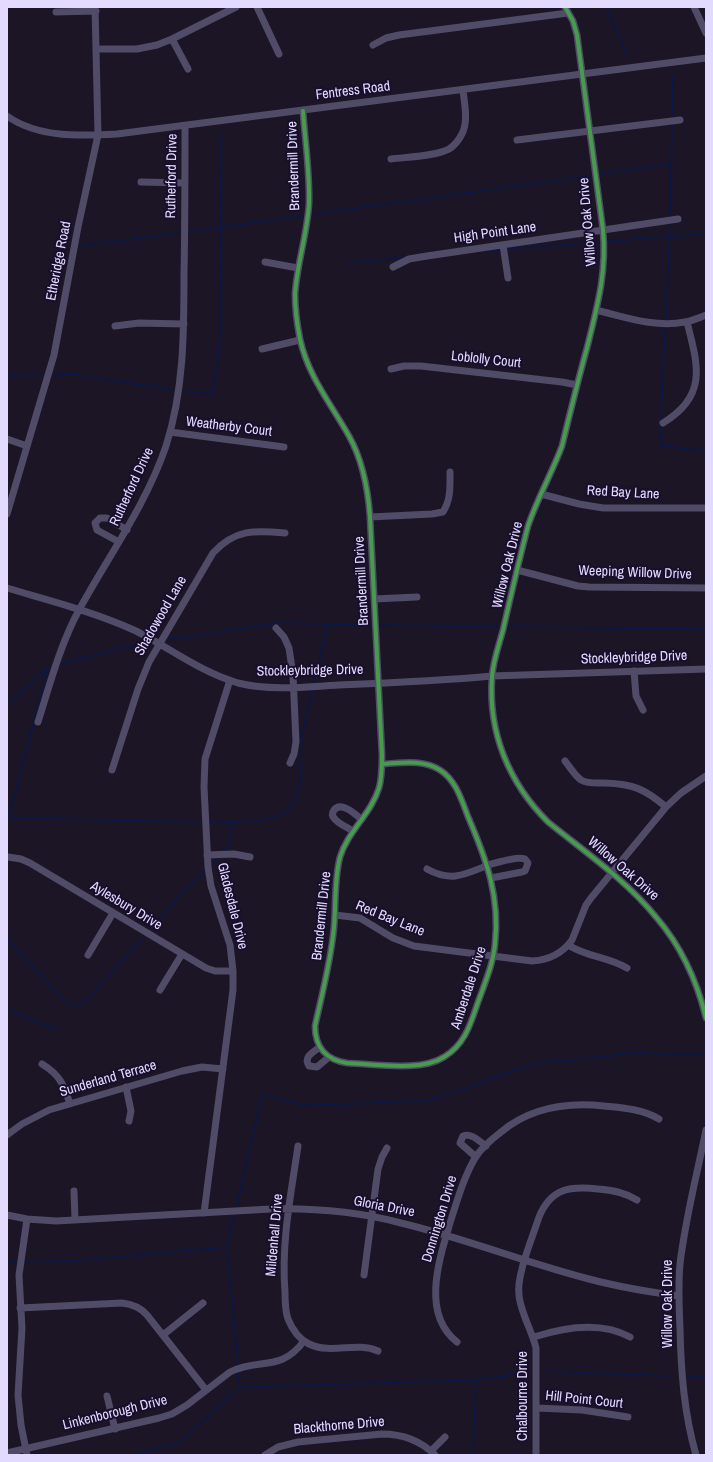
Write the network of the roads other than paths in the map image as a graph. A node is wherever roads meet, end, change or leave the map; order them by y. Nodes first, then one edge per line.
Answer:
1 (236, 7) edge
2 (257, 7) edge
3 (694, 7) edge
4 (96, 9) edge
5 (567, 10) edge
6 (56, 12) dead end
7 (706, 33) edge
8 (172, 39) junction
9 (373, 45) dead end
10 (97, 49) junction
11 (279, 54) dead end
12 (706, 58) edge
13 (188, 69) dead end
14 (582, 74) junction
15 (463, 90) junction
16 (303, 110) junction
17 (7, 116) edge
18 (680, 120) dead end
19 (186, 126) junction
20 (590, 131) junction
21 (98, 135) junction
22 (518, 140) dead end
23 (391, 159) dead end
24 (141, 182) dead end
25 (185, 183) junction
26 (678, 219) dead end
27 (603, 230) junction
28 (503, 245) junction
29 (265, 262) dead end
30 (393, 267) dead end
31 (298, 268) junction
32 (508, 278) dead end
33 (596, 310) junction
34 (706, 315) edge
35 (687, 322) junction
36 (184, 324) junction
37 (115, 326) dead end
38 (300, 340) junction
39 (262, 349) dead end
40 (391, 370) dead end
41 (577, 385) junction
42 (664, 423) dead end
43 (170, 432) junction
44 (7, 439) edge
45 (27, 446) junction
46 (284, 447) dead end
47 (450, 472) dead end
48 (541, 494) junction
49 (706, 508) edge
50 (7, 514) edge
51 (370, 517) junction
52 (127, 530) junction
53 (286, 533) dead end
54 (119, 542) junction
55 (517, 570) junction
56 (7, 588) edge
57 (706, 588) edge
58 (417, 597) dead end
59 (374, 599) junction
60 (79, 610) junction
61 (276, 628) dead end
62 (159, 644) junction
63 (706, 669) edge
64 (634, 671) junction
65 (492, 676) junction
66 (230, 680) junction
67 (378, 684) junction
68 (293, 687) junction
69 (643, 710) dead end
70 (38, 722) dead end
71 (566, 761) dead end
72 (290, 763) dead end
73 (382, 764) junction
74 (112, 770) dead end
75 (706, 776) edge
76 (666, 807) junction
77 (361, 819) junction
78 (352, 831) junction
79 (207, 855) junction
80 (8, 857) edge
81 (250, 857) dead end
82 (488, 865) junction
83 (427, 869) dead end
84 (611, 874) junction
85 (491, 878) junction
86 (113, 913) junction
87 (335, 915) junction
88 (568, 946) junction
89 (182, 954) junction
90 (88, 955) dead end
91 (492, 957) junction
92 (627, 968) dead end
93 (233, 971) junction
94 (160, 990) dead end
95 (706, 1018) edge
96 (324, 1052) joint
97 (42, 1064) dead end
98 (223, 1069) junction
99 (126, 1087) junction
100 (70, 1104) junction
101 (659, 1119) dead end
102 (129, 1122) dead end
103 (706, 1130) edge
104 (7, 1135) edge
105 (298, 1146) dead end
106 (486, 1146) junction
107 (387, 1148) dead end
108 (476, 1157) junction
109 (74, 1192) dead end
110 (637, 1200) dead end
111 (289, 1209) junction
112 (204, 1212) junction
113 (7, 1215) edge
114 (372, 1217) junction
115 (27, 1219) junction
116 (75, 1220) junction
117 (446, 1236) junction
118 (525, 1260) junction
119 (364, 1275) dead end
120 (679, 1296) junction
121 (203, 1303) dead end
122 (20, 1308) junction
123 (163, 1335) junction
124 (534, 1337) junction
125 (630, 1337) dead end
126 (304, 1341) junction
127 (457, 1342) dead end
128 (378, 1351) dead end
129 (206, 1390) junction
130 (107, 1396) dead end
131 (536, 1408) junction
132 (628, 1417) dead end
133 (114, 1429) junction
134 (445, 1436) dead end
135 (26, 1452) edge
136 (7, 1453) edge
137 (433, 1453) edge
138 (265, 1455) edge
139 (536, 1455) edge
140 (696, 1455) edge

1 - 8 street
2 - 11 street
3 - 7 street
4 - 6 street
4 - 10 street, Etheridge Road
5 - 9 street
5 - 14 street, Willow Oak Drive
8 - 10 street
8 - 13 street
10 - 21 street, Etheridge Road
12 - 14 street, Fentress Road
14 - 15 street, Fentress Road
14 - 20 street, Willow Oak Drive
15 - 16 street, Fentress Road
15 - 23 street
16 - 19 street, Fentress Road
16 - 31 street, Brandermill Drive
17 - 21 street, Fentress Road
18 - 20 street
19 - 21 street, Fentress Road
19 - 25 street, Rutherford Drive
20 - 22 street
20 - 27 street, Willow Oak Drive
21 - 45 street, Etheridge Road
24 - 25 street
25 - 36 street, Rutherford Drive
26 - 27 street, High Point Lane
27 - 28 street, High Point Lane
27 - 33 street, Willow Oak Drive
28 - 30 street, High Point Lane
28 - 32 street
29 - 31 street
31 - 38 street, Brandermill Drive
33 - 35 street
33 - 41 street, Willow Oak Drive
34 - 35 street
35 - 42 street
36 - 37 street
36 - 43 street, Rutherford Drive
38 - 39 street
38 - 51 street, Brandermill Drive
40 - 41 street, Loblolly Court
41 - 48 street, Willow Oak Drive
43 - 46 street, Weatherby Court
43 - 52 street, Rutherford Drive
44 - 45 street
45 - 50 street, Etheridge Road
47 - 51 street
48 - 49 street, Red Bay Lane
48 - 55 street, Willow Oak Drive
51 - 59 street, Brandermill Drive
52 - 54 street, Rutherford Drive
52 - 54 street
53 - 62 street, Shadowood Lane
54 - 60 street, Rutherford Drive
55 - 57 street, Weeping Willow Drive
55 - 65 street, Willow Oak Drive
56 - 60 street, Stockleybridge Drive
58 - 59 street
59 - 67 street, Brandermill Drive
60 - 62 street, Stockleybridge Drive
60 - 70 street, Rutherford Drive
61 - 68 street
62 - 66 street, Stockleybridge Drive
62 - 74 street, Shadowood Lane
63 - 64 street, Stockleybridge Drive
64 - 65 street, Stockleybridge Drive
64 - 69 street
65 - 67 street, Stockleybridge Drive
65 - 84 street, Willow Oak Drive
66 - 68 street, Stockleybridge Drive
66 - 79 street, Gladesdale Drive
67 - 68 street, Stockleybridge Drive
67 - 73 street, Brandermill Drive
68 - 72 street
71 - 76 street
73 - 77 street, Brandermill Drive
73 - 82 street, Amberdale Drive
75 - 76 street, Red Bay Lane
76 - 84 street, Red Bay Lane
77 - 78 street, Brandermill Drive
77 - 78 street
78 - 87 street, Brandermill Drive
79 - 81 street
79 - 93 street, Gladesdale Drive
80 - 86 street, Aylesbury Drive
82 - 83 street
82 - 85 street, Amberdale Drive
82 - 85 street
84 - 88 street, Red Bay Lane
84 - 95 street, Willow Oak Drive
85 - 91 street, Amberdale Drive
86 - 89 street, Aylesbury Drive
86 - 90 street
87 - 91 street, Red Bay Lane
87 - 96 street, Brandermill Drive
88 - 91 street, Red Bay Lane
88 - 92 street
89 - 93 street, Aylesbury Drive
89 - 94 street
91 - 96 street, Amberdale Drive
93 - 98 street, Gladesdale Drive
97 - 100 street
98 - 99 street, Sunderland Terrace
98 - 112 street, Gladesdale Drive
99 - 100 street, Sunderland Terrace
99 - 102 street
100 - 104 street, Sunderland Terrace
101 - 106 street, Donnington Drive
103 - 120 street, Willow Oak Drive
105 - 111 street, Mildenhall Drive
106 - 108 street, Donnington Drive
106 - 108 street
107 - 114 street
108 - 117 street, Donnington Drive
109 - 116 street
110 - 118 street, Chalbourne Drive
111 - 112 street, Gloria Drive
111 - 114 street, Gloria Drive
111 - 126 street, Mildenhall Drive
112 - 116 street, Gloria Drive
113 - 115 street, Gloria Drive
114 - 117 street, Gloria Drive
114 - 119 street
115 - 116 street, Gloria Drive
115 - 122 street
117 - 118 street, Gloria Drive
117 - 127 street, Donnington Drive
118 - 120 street, Gloria Drive
118 - 124 street, Chalbourne Drive
120 - 140 street, Willow Oak Drive
121 - 123 street
122 - 123 street
122 - 135 street
123 - 129 street
124 - 125 street
124 - 131 street, Chalbourne Drive
126 - 128 street, Mildenhall Drive
126 - 129 street, Linkenborough Drive
129 - 133 street, Linkenborough Drive
130 - 133 street
131 - 132 street, Hill Point Court
131 - 139 street, Chalbourne Drive
133 - 135 street, Linkenborough Drive
134 - 137 street
135 - 136 street, Linkenborough Drive
137 - 138 street, Blackthorne Drive

